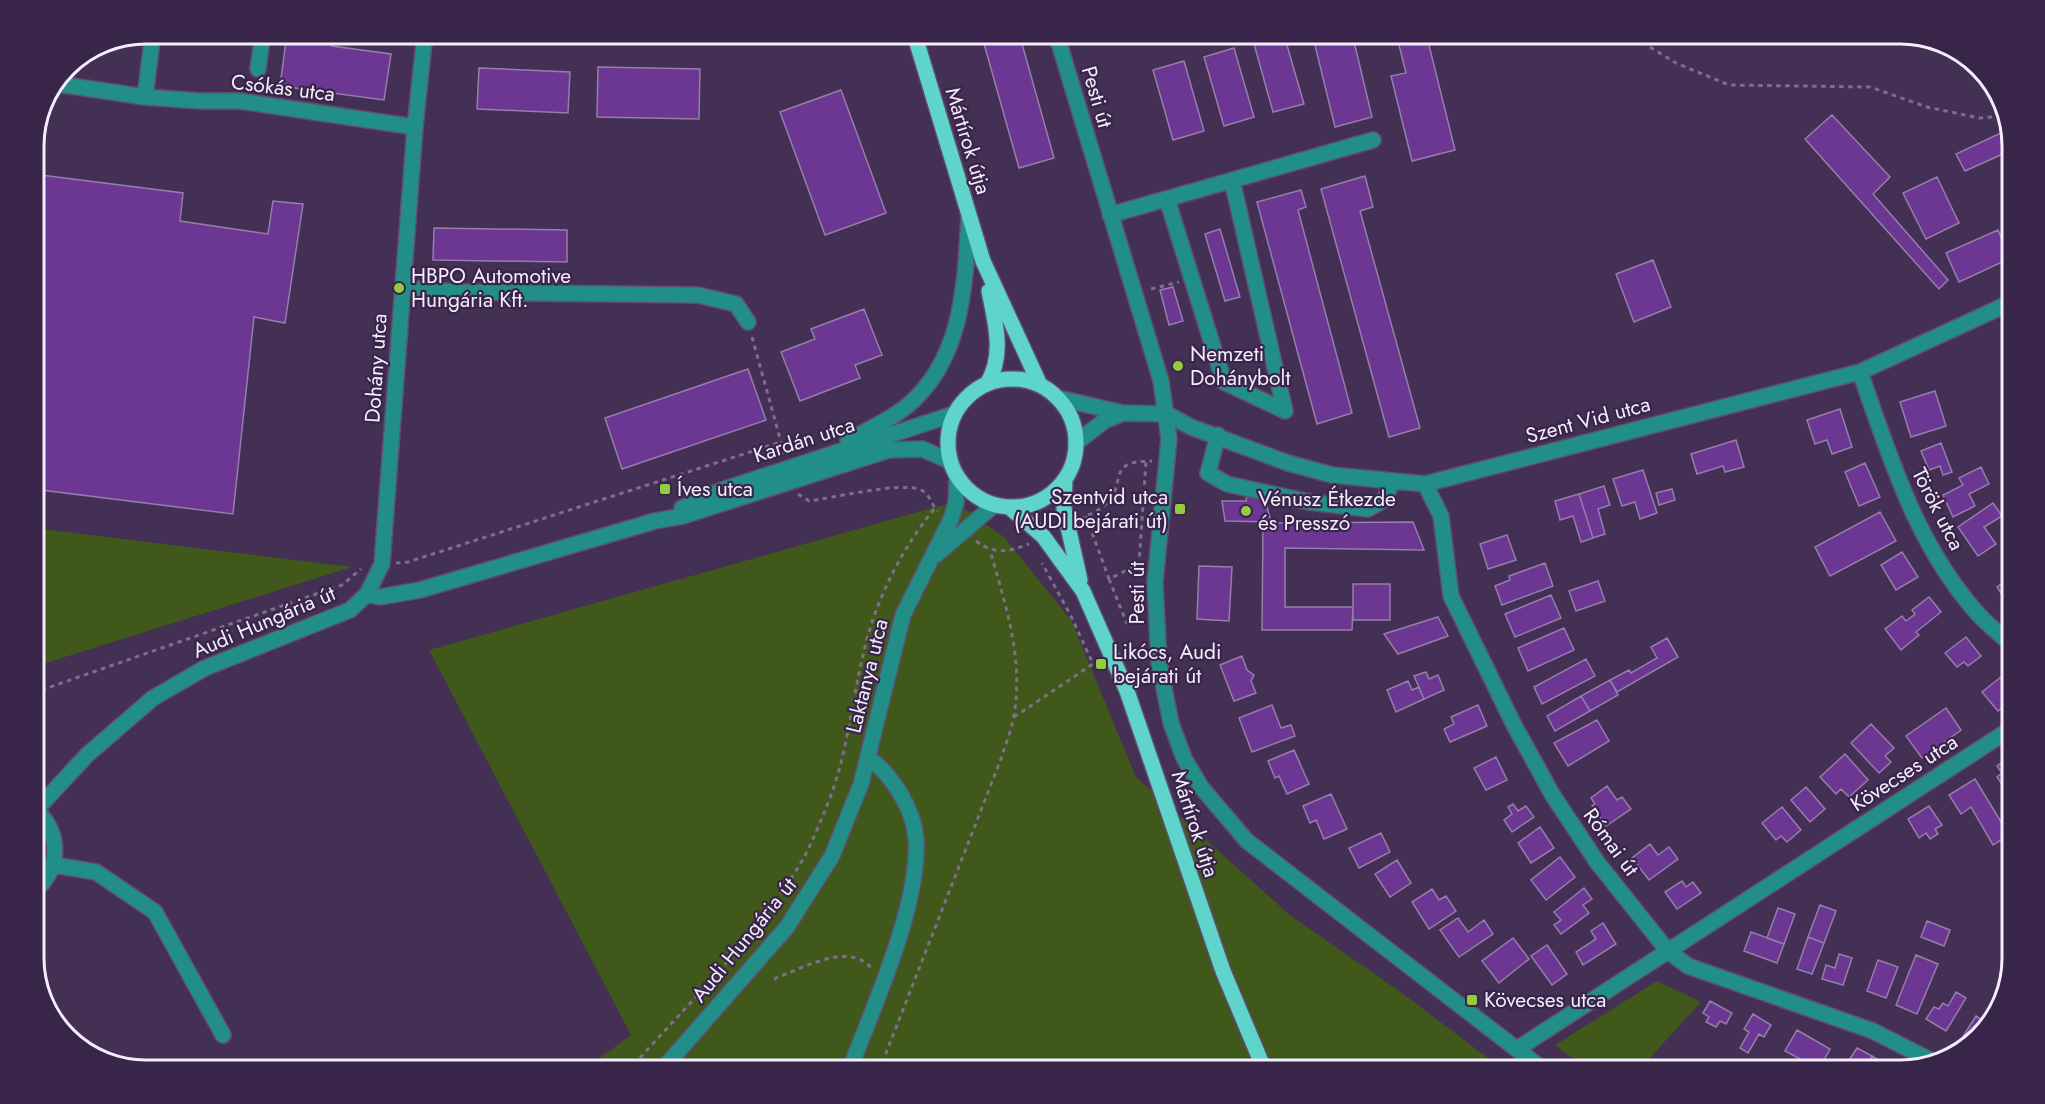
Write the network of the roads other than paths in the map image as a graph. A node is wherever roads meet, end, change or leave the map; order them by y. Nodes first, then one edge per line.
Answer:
1 (152, 44) edge
2 (261, 44) edge
3 (424, 44) edge
4 (917, 44) edge
5 (1059, 44) edge
6 (258, 69) dead end
7 (64, 85) edge
8 (145, 97) junction
9 (415, 127) junction
10 (1372, 140) dead end
11 (1232, 180) junction
12 (1167, 199) junction
13 (969, 215) junction
14 (1110, 215) junction
15 (983, 261) junction
16 (404, 288) junction
17 (2001, 307) edge
18 (748, 322) road end
19 (1860, 372) junction
20 (987, 384) junction
21 (1040, 385) junction
22 (1058, 398) junction
23 (1123, 413) junction
24 (954, 414) junction
25 (1167, 414) junction
26 (1218, 435) junction
27 (1076, 443) junction
28 (830, 452) junction
29 (950, 461) junction
30 (789, 475) junction
31 (957, 477) junction
32 (1065, 479) junction
33 (1392, 482) junction
34 (1425, 484) junction
35 (1002, 506) junction
36 (655, 521) joint
37 (931, 559) junction
38 (1083, 591) junction
39 (367, 594) junction
40 (2002, 636) edge
41 (2002, 735) edge
42 (868, 758) junction
43 (44, 799) edge
44 (44, 818) edge
45 (54, 864) junction
46 (44, 882) edge
47 (1667, 950) junction
48 (222, 1035) dead end
49 (1517, 1049) junction
50 (1925, 1057) edge
51 (671, 1060) edge
52 (853, 1060) edge
53 (1260, 1060) edge
54 (1531, 1060) edge

1 - 8 street
2 - 6 street
3 - 9 street, Dohány utca
4 - 13 main road, Mártírok útja
5 - 14 street, Pesti út
7 - 8 street, Csókás utca
8 - 9 street, Csókás utca
9 - 16 street, Dohány utca
10 - 11 street
11 - 12 street
11 - 12 street
12 - 14 street
13 - 15 main road, Mártírok útja
13 - 28 street
14 - 25 street, Pesti út
15 - 20 main road, Mártírok útja
15 - 21 main road, Mártírok útja
16 - 18 street
16 - 39 street, Dohány utca
17 - 19 street, Szent Vid utca
19 - 34 street, Szent Vid utca
19 - 40 street, Török utca
20 - 21 main road, Mártírok útja
20 - 24 main road
21 - 22 main road, Mártírok útja
22 - 23 street
22 - 27 main road, Mártírok útja
23 - 25 street
23 - 27 street
24 - 28 street, Kardán utca
24 - 29 main road, Mártírok útja
25 - 26 street, Szent Vid utca
25 - 49 street, Pesti út
26 - 33 street, Szent Vid utca
26 - 33 street
27 - 32 main road, Mártírok útja
28 - 30 street, Kardán utca
29 - 30 street, Kardán utca
29 - 31 main road, Mártírok útja
30 - 36 street, Kardán utca
31 - 35 main road, Mártírok útja
31 - 37 street, Laktanya utca
32 - 35 main road, Mártírok útja
32 - 38 main road, Mártírok útja
33 - 34 street, Szent Vid utca
34 - 47 street, Római út
35 - 37 street, Laktanya utca
35 - 38 main road, Mártírok útja
36 - 39 street, Audi Hungária út
37 - 42 street, Laktanya utca
38 - 53 main road, Mártírok útja
39 - 43 street, Audi Hungária út
41 - 47 street, Kövecses utca
42 - 51 street, Audi Hungária út
42 - 52 street, Laktanya utca
44 - 45 street
45 - 46 street
45 - 48 street
47 - 49 street, Kövecses utca
47 - 50 street, Római út
49 - 54 street, Pesti út

